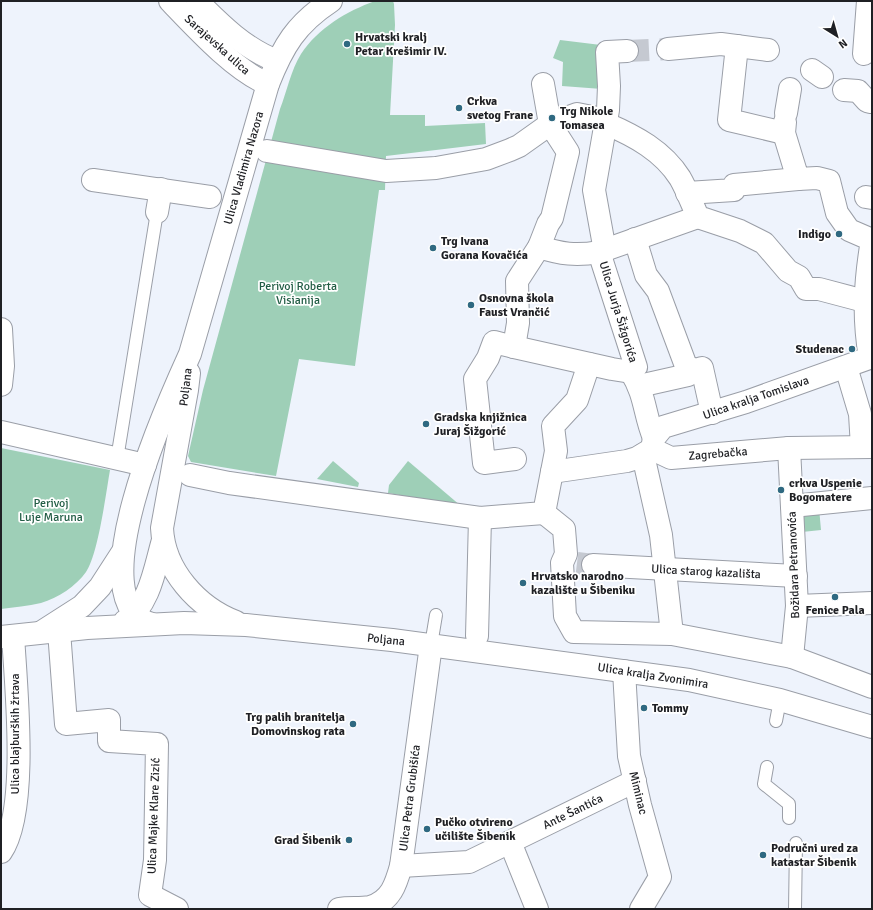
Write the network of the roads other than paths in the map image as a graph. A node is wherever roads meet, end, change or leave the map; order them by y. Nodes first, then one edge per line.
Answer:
1 (170, 1) edge
2 (197, 1) edge
3 (331, 1) edge
4 (868, 1) edge
5 (737, 46) junction
6 (668, 49) tunnel mouth
7 (768, 50) dead end
8 (617, 52) dead end
9 (864, 54) dead end
10 (277, 61) junction
11 (268, 84) junction
12 (543, 84) dead end
13 (790, 89) dead end
14 (607, 122) junction
15 (785, 123) junction
16 (550, 124) junction
17 (267, 151) dead end
18 (798, 179) junction
19 (93, 180) dead end
20 (161, 190) junction
21 (687, 193) junction
22 (210, 197) dead end
23 (157, 212) joint
24 (698, 217) junction
25 (635, 239) junction
26 (539, 247) junction
27 (602, 252) junction
28 (868, 302) edge
29 (1, 329) edge
30 (514, 347) junction
31 (190, 354) junction
32 (871, 357) edge
33 (589, 364) junction
34 (846, 368) junction
35 (695, 370) junction
36 (635, 379) junction
37 (1, 385) edge
38 (712, 413) junction
39 (1, 432) edge
40 (650, 447) junction
41 (867, 447) edge
42 (789, 448) junction
43 (117, 459) junction
44 (515, 459) dead end
45 (559, 464) junction
46 (145, 465) junction
47 (190, 475) dead end
48 (872, 498) edge
49 (792, 506) junction
50 (544, 513) junction
51 (486, 518) junction
52 (163, 540) junction
53 (122, 554) junction
54 (579, 561) junction
55 (663, 570) junction
56 (796, 576) junction
57 (872, 603) edge
58 (797, 606) junction
59 (436, 616) dead end
60 (143, 619) junction
61 (246, 625) junction
62 (59, 632) junction
63 (37, 634) junction
64 (672, 634) junction
65 (477, 636) dead end
66 (7, 637) edge
67 (431, 645) junction
68 (792, 657) junction
69 (624, 671) junction
70 (872, 687) edge
71 (780, 700) junction
72 (776, 722) dead end
73 (872, 727) edge
74 (767, 767) dead end
75 (635, 781) junction
76 (789, 818) dead end
77 (510, 842) junction
78 (796, 843) dead end
79 (1, 852) edge
80 (401, 866) junction
81 (177, 909) edge
82 (338, 909) edge
83 (537, 909) edge
84 (641, 909) edge
85 (795, 909) edge

1 - 11 street, Sarajevska ulica
2 - 10 street
3 - 10 street, Ulica Vladimira Nazora
4 - 9 street
5 - 6 street
5 - 7 street
5 - 15 street
8 - 14 street, Ulica Jurja Šižgorića
10 - 11 street, Ulica Vladimira Nazora
11 - 31 street, Ulica Vladimira Nazora
12 - 16 street
13 - 15 street
14 - 16 street
14 - 21 street
14 - 27 street, Ulica Jurja Šižgorića
15 - 18 street
16 - 17 street
16 - 26 street
18 - 21 street
18 - 28 street
19 - 20 street
20 - 22 street
20 - 23 street
21 - 24 street
23 - 43 lane
24 - 25 street
24 - 28 street
25 - 27 street
25 - 35 street
26 - 27 street
26 - 30 street
27 - 36 street, Ulica Jurja Šižgorića
28 - 32 street
29 - 37 street
30 - 33 street
30 - 44 street
31 - 46 street, Poljana
31 - 52 street, Poljana
32 - 34 street, Ulica kralja Tomislava
33 - 36 street
33 - 45 street
34 - 38 street, Ulica kralja Tomislava
34 - 41 street
35 - 36 street
35 - 38 street
36 - 40 street, Ulica Jurja Šižgorića
38 - 40 street, Ulica kralja Tomislava
39 - 43 street
40 - 42 street, Zagrebačka
40 - 45 street
40 - 55 street, Ulica Jurja Šižgorića
41 - 42 street, Zagrebačka
42 - 49 street, Božidara Petranovića
43 - 46 street
45 - 50 street
46 - 53 street, Poljana
47 - 51 street
48 - 49 street
49 - 56 street, Božidara Petranovića
50 - 51 street
50 - 54 street
51 - 65 street
52 - 60 street
52 - 61 street, Poljana
53 - 60 street, Poljana
53 - 63 street
54 - 55 street, Ulica starog kazališta
54 - 64 street
55 - 56 street, Ulica starog kazališta
55 - 64 street, Ulica Jurja Šižgorića
56 - 58 street, Božidara Petranovića
57 - 58 street
58 - 68 street, Božidara Petranovića
59 - 67 lane
60 - 61 street, Poljana
60 - 62 street, Poljana
61 - 67 street, Poljana
62 - 63 street, Poljana
62 - 81 street, Ulica Majke Klare Zizić
63 - 66 street, Poljana
64 - 68 street
66 - 79 street, Ulica blajburških žrtava
67 - 69 street, Ulica kralja Zvonimira
67 - 80 street, Ulica Petra Grubišića
68 - 70 street
69 - 71 street, Ulica kralja Zvonimira
69 - 75 street, Miminac
71 - 72 lane
71 - 73 street, Ulica kralja Zvonimira
74 - 76 lane
75 - 77 street, Ante Šantića
75 - 84 street, Miminac
77 - 80 street, Ante Šantića
77 - 83 street
78 - 85 lane
80 - 82 street, Ulica Petra Grubišića

